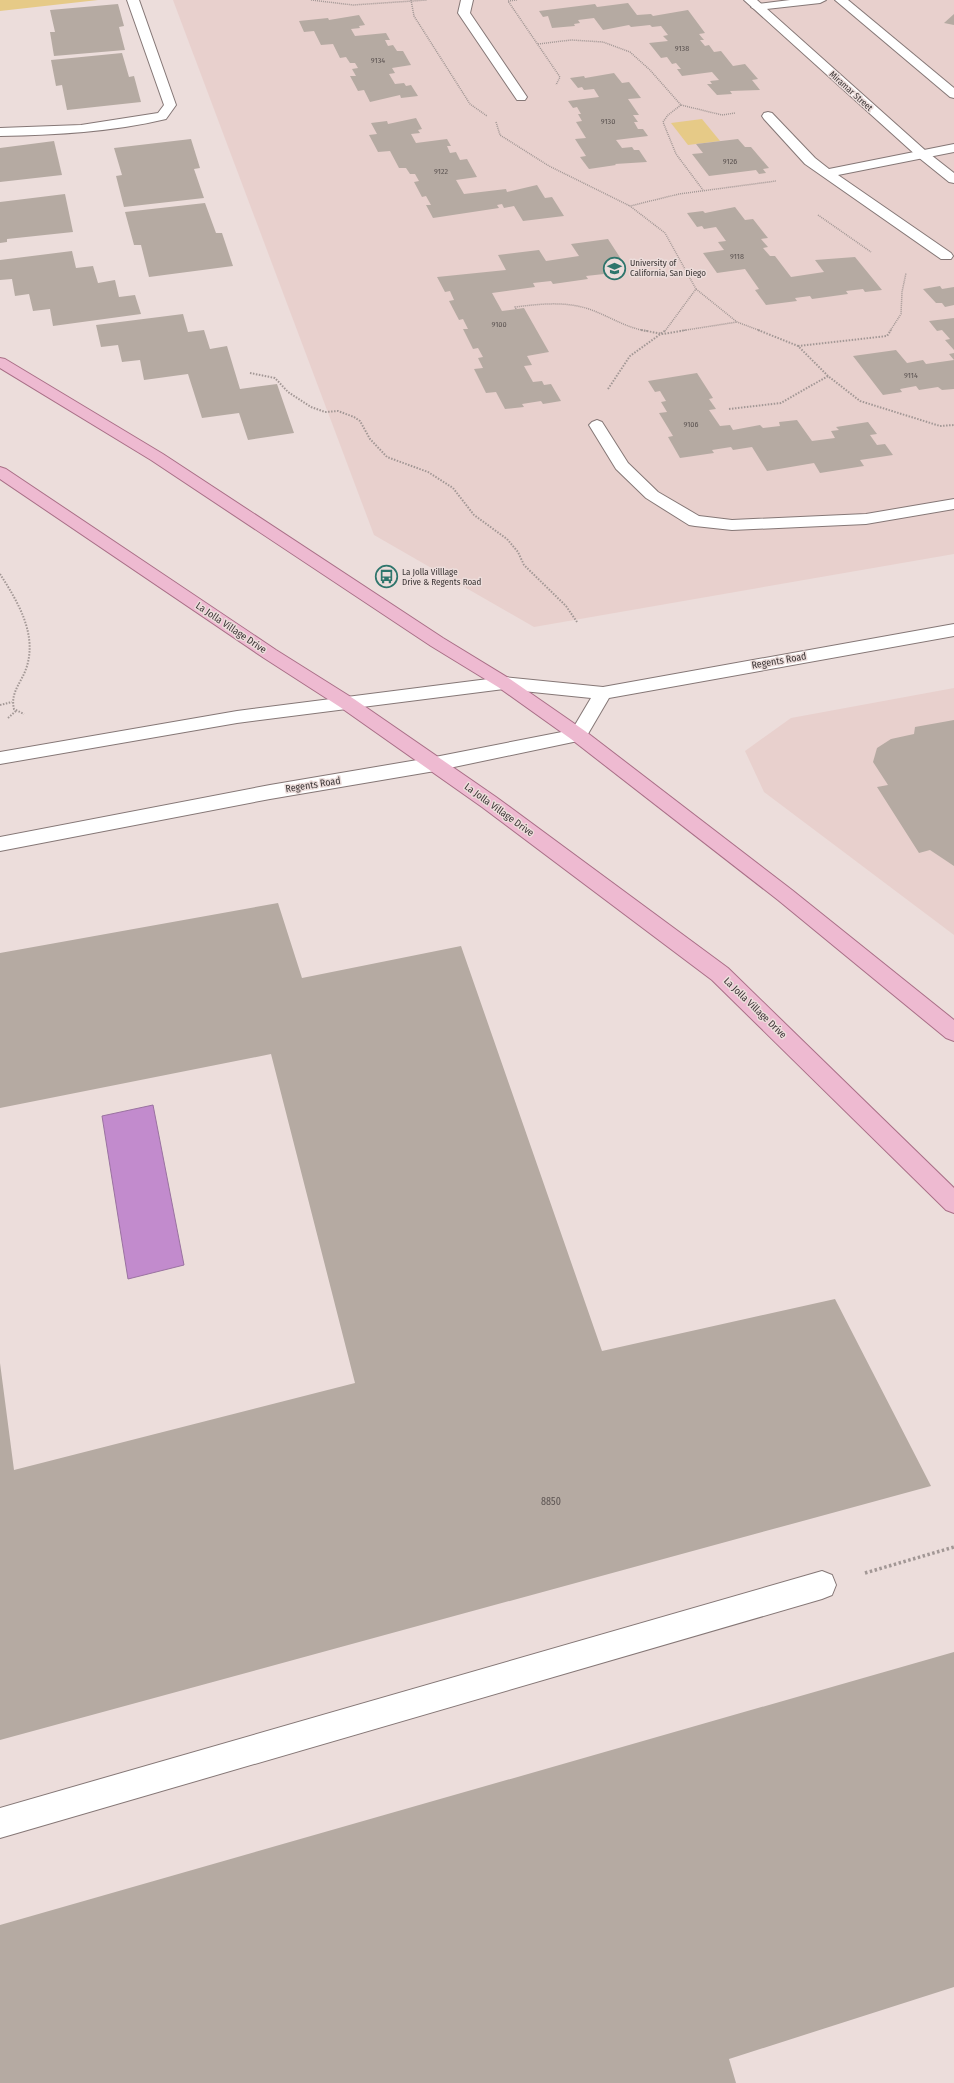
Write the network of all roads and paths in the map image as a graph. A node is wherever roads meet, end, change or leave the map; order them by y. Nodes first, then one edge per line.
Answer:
1 (133, 0) edge
2 (311, 0) edge
3 (428, 0) edge
4 (467, 0) edge
5 (820, 0) edge
6 (841, 0) edge
7 (411, 1) edge
8 (754, 4) edge
9 (538, 44) dead end
10 (954, 94) edge
11 (521, 97) joint
12 (681, 105) junction
13 (736, 113) dead end
14 (768, 116) dead end
15 (496, 121) junction
16 (0, 132) edge
17 (954, 148) edge
18 (922, 154) junction
19 (827, 173) junction
20 (954, 179) edge
21 (703, 190) junction
22 (630, 206) junction
23 (946, 256) dead end
24 (912, 271) dead end
25 (696, 289) junction
26 (516, 309) dead end
27 (737, 322) junction
28 (664, 334) junction
29 (798, 346) junction
30 (0, 362) edge
31 (250, 373) dead end
32 (828, 376) junction
33 (729, 409) dead end
34 (597, 425) joint
35 (954, 425) edge
36 (0, 472) edge
37 (954, 504) edge
38 (0, 574) edge
39 (577, 622) dead end
40 (954, 630) edge
41 (504, 683) junction
42 (603, 693) junction
43 (12, 702) junction
44 (347, 703) junction
45 (0, 706) edge
46 (27, 719) dead end
47 (578, 735) junction
48 (0, 758) edge
49 (435, 764) junction
50 (0, 844) edge
51 (954, 1032) edge
52 (954, 1202) edge
53 (954, 1547) edge
54 (822, 1585) joint
55 (0, 1823) edge

1 - 16 main road
2 - 7 path
3 - 7 path
4 - 11 main road
5 - 8 main road
6 - 10 main road
7 - 15 path
8 - 18 main road, Miramar Street
9 - 12 path
11 - 15 path
12 - 13 path
12 - 21 path
14 - 19 main road
15 - 22 path
17 - 18 main road
18 - 19 main road
18 - 20 main road, Miramar Street
19 - 21 path
19 - 23 main road
21 - 22 path
22 - 25 path
24 - 29 path
25 - 27 path
25 - 28 path
26 - 28 path
27 - 28 path
27 - 29 path
28 - 34 path
29 - 32 path
30 - 41 main road
31 - 39 path
32 - 33 path
32 - 35 path
34 - 37 main road
36 - 44 main road, La Jolla Village Drive
38 - 43 path
40 - 42 main road, Regents Road
41 - 42 main road, Regents Road
41 - 44 main road, Regents Road
41 - 47 main road
42 - 47 main road
43 - 45 path
43 - 46 path
44 - 48 main road, Regents Road
44 - 49 main road, La Jolla Village Drive
47 - 49 main road, Regents Road
47 - 51 main road
49 - 50 main road, Regents Road
49 - 52 main road, La Jolla Village Drive
53 - 54 path
54 - 55 main road

